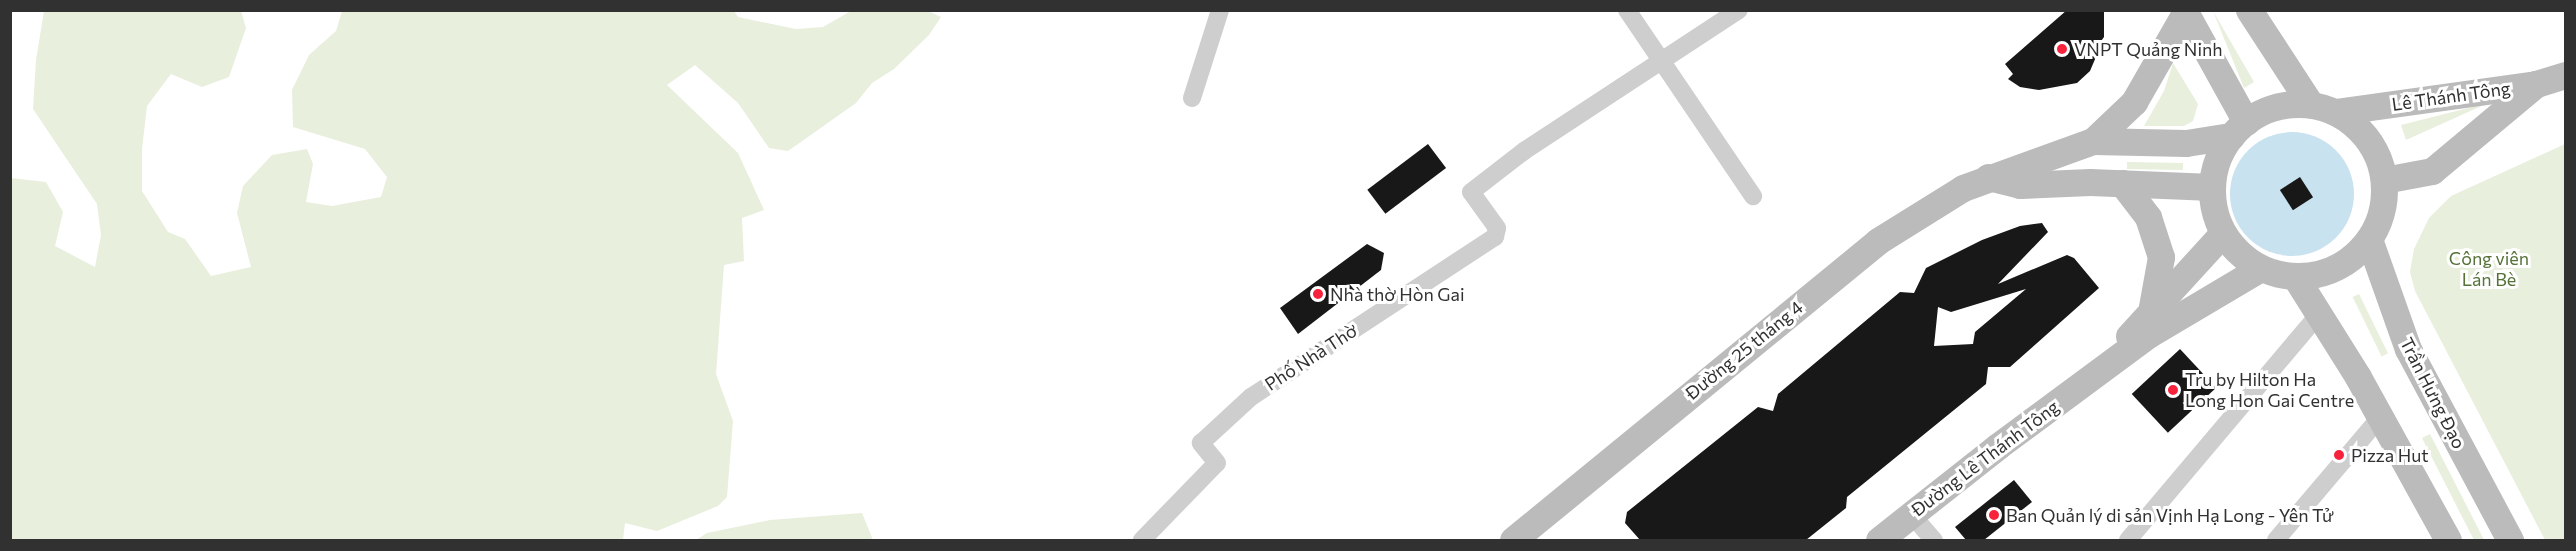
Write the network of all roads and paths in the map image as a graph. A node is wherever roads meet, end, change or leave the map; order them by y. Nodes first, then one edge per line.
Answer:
1 (1220, 10) edge
2 (1627, 10) edge
3 (1739, 10) edge
4 (2249, 10) edge
5 (2184, 12) edge
6 (1661, 62) junction
7 (2565, 75) edge
8 (2536, 84) junction
9 (1192, 98) dead end
10 (2323, 108) junction
11 (2238, 129) junction
12 (2093, 141) junction
13 (1988, 177) junction
14 (2384, 180) junction
15 (2122, 183) junction
16 (2212, 187) junction
17 (1753, 196) dead end
18 (2223, 233) junction
19 (2369, 239) junction
20 (2261, 268) junction
21 (2296, 278) junction
22 (2151, 312) junction
23 (2318, 315) junction
24 (2093, 378) junction
25 (2381, 416) junction
26 (1911, 513) junction
27 (1522, 532) edge
28 (1142, 540) edge
29 (1502, 540) edge
30 (1879, 540) edge
31 (1934, 540) edge
32 (2128, 540) edge
33 (2276, 540) edge
34 (2448, 540) edge
35 (2510, 540) edge

1 - 9 street
2 - 6 street
3 - 6 street, Phố Nhà Thờ
4 - 10 main road
5 - 11 main road
5 - 12 main road
6 - 17 street
6 - 28 street, Phố Nhà Thờ
7 - 8 main road, Lê Thánh Tông
8 - 10 main road, Lê Thánh Tông
8 - 14 main road
10 - 11 main road
10 - 14 main road
11 - 12 main road, Đường 25 tháng 4
11 - 16 main road
12 - 13 main road, Đường 25 tháng 4
13 - 15 main road
13 - 27 main road, Đường 25 tháng 4
14 - 19 main road
15 - 16 main road
15 - 22 main road
16 - 18 main road
18 - 20 main road
18 - 22 main road, Đường Lê Thánh Tông
19 - 21 main road
19 - 35 main road, Trần Hưng Đạo
20 - 21 main road
20 - 24 main road, Đường Lê Thánh Tông
21 - 23 main road
22 - 24 main road, Đường Lê Thánh Tông
23 - 25 main road
23 - 32 street
24 - 26 main road, Đường Lê Thánh Tông
25 - 33 street
25 - 34 main road
26 - 30 main road, Đường Lê Thánh Tông
26 - 31 street
27 - 29 street

